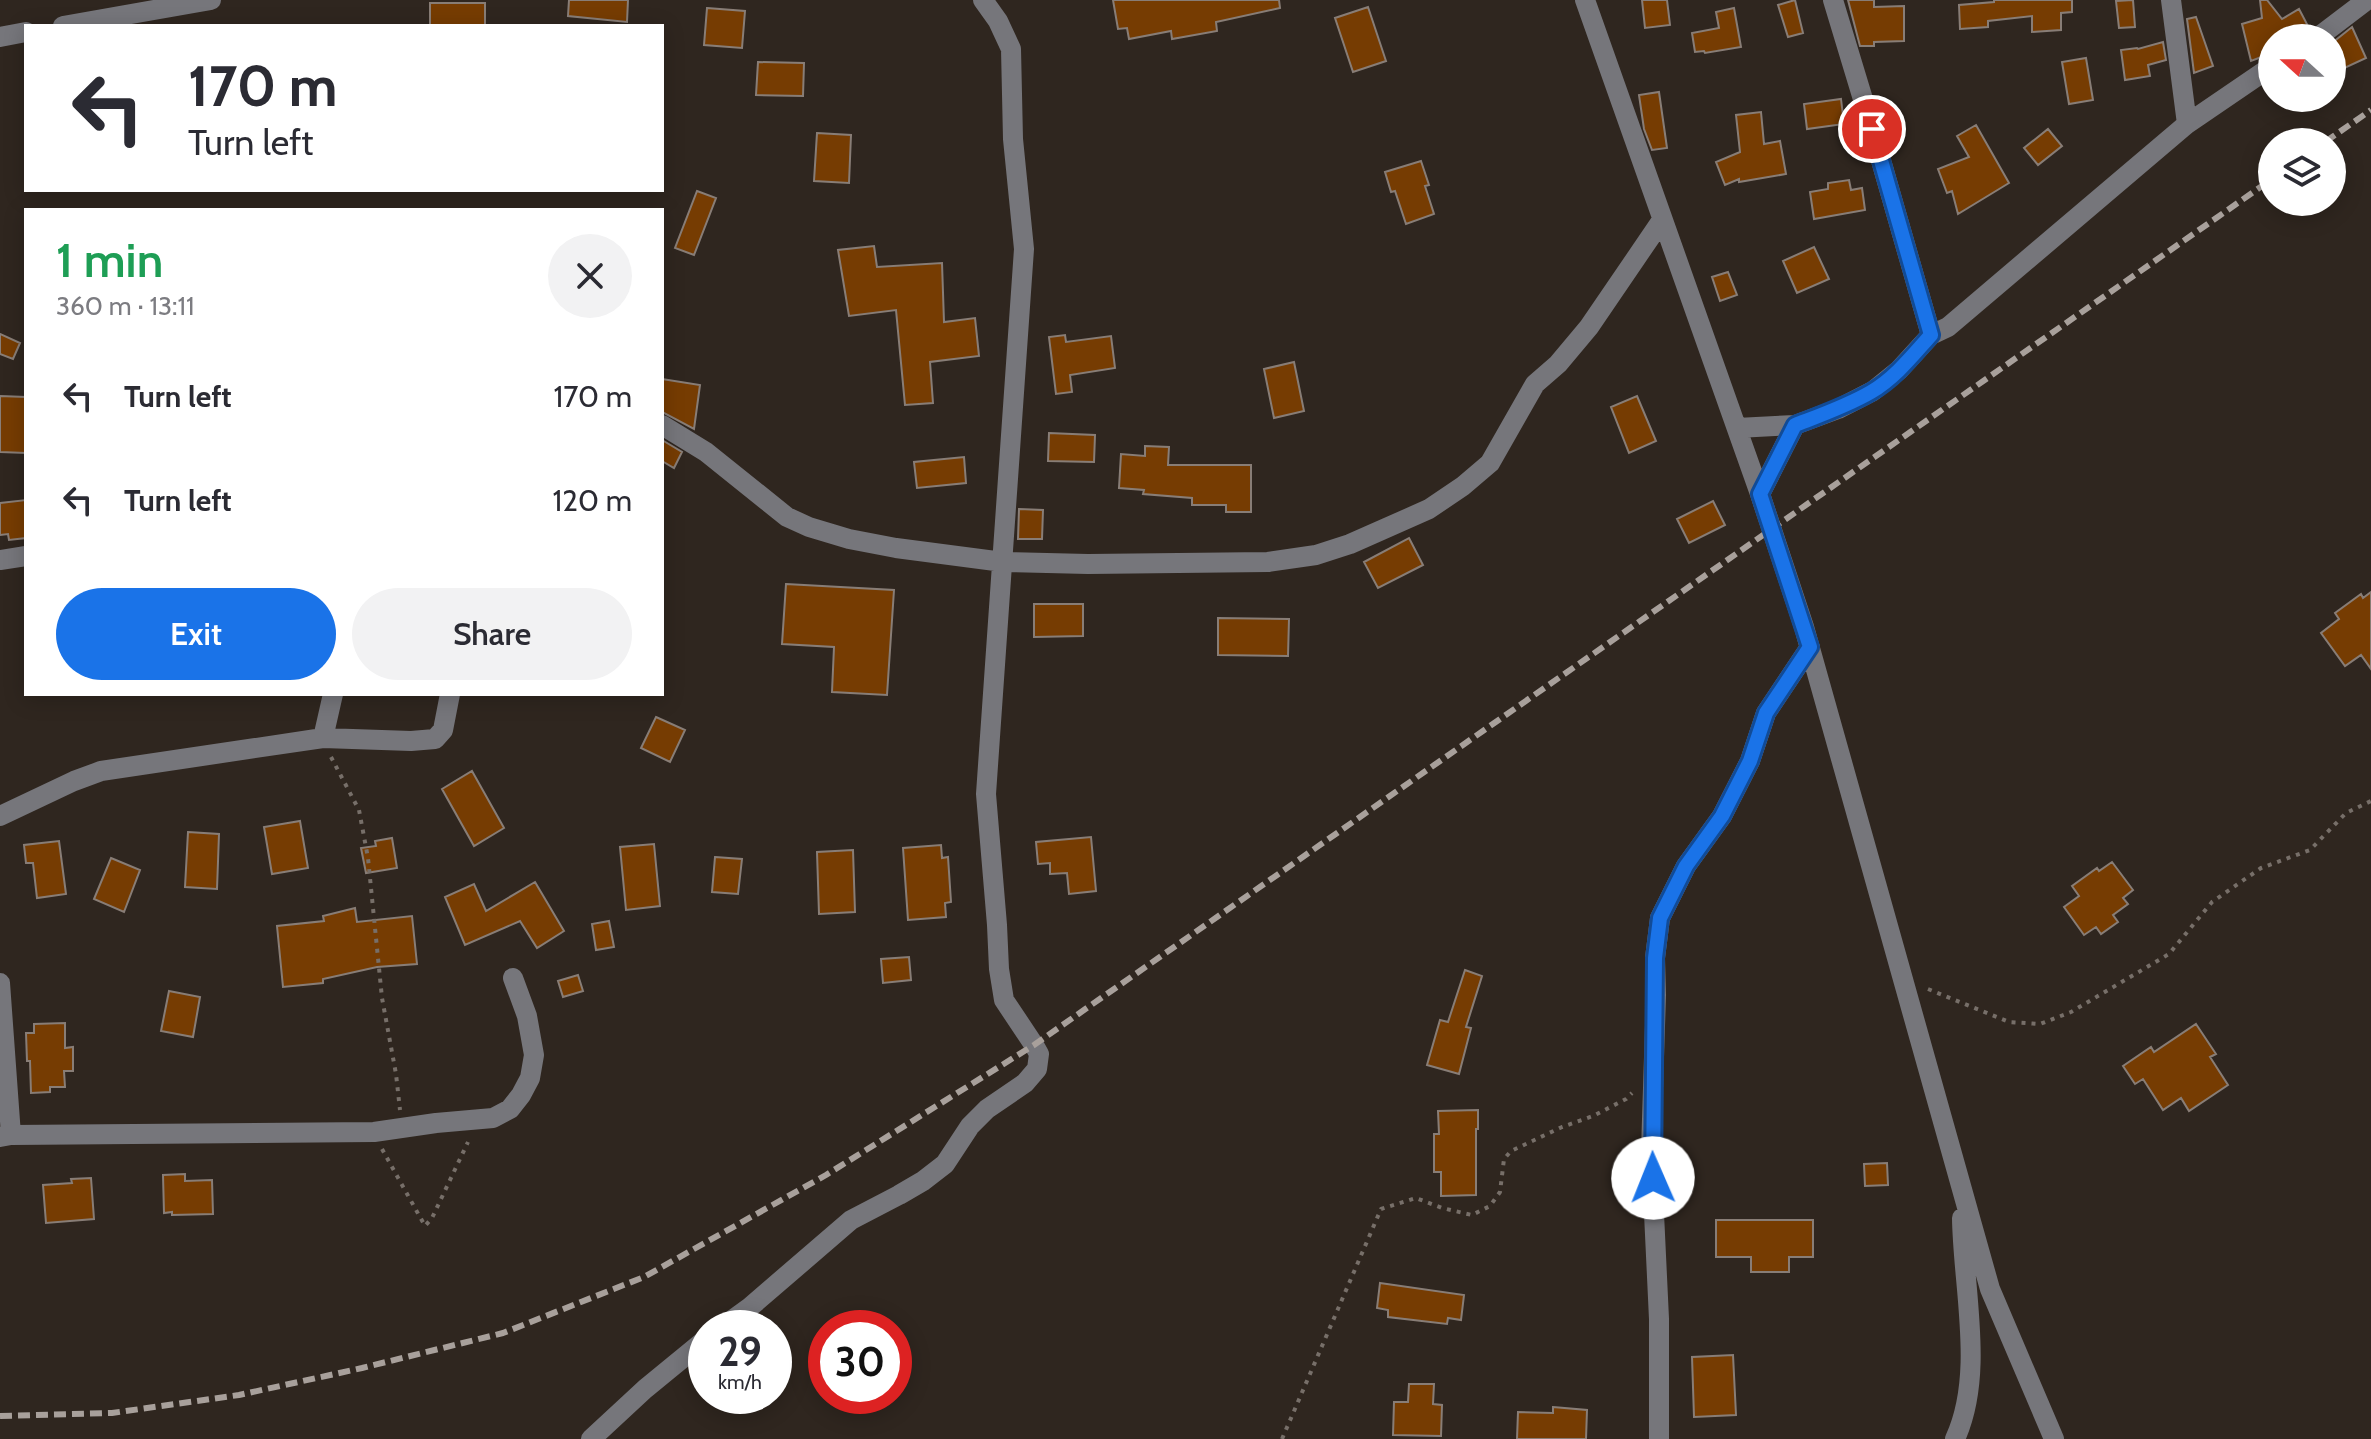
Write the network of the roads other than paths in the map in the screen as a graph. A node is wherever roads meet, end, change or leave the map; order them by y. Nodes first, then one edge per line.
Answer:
1 (211, 0) edge
2 (983, 0) edge
3 (1585, 0) edge
4 (1833, 0) edge
5 (2171, 0) edge
6 (2367, 0) edge
7 (74, 24) edge
8 (2335, 24) edge
9 (24, 32) edge
10 (0, 37) edge
11 (2258, 76) edge
12 (2187, 124) junction
13 (1662, 220) junction
14 (1931, 335) junction
15 (1795, 425) junction
16 (664, 426) edge
17 (1737, 428) junction
18 (1760, 494) junction
19 (24, 556) edge
20 (0, 560) edge
21 (1003, 562) junction
22 (1810, 647) junction
23 (333, 696) edge
24 (450, 696) edge
25 (323, 738) junction
26 (0, 816) edge
27 (513, 978) dead end
28 (0, 983) edge
29 (6, 1136) edge
30 (1961, 1186) junction
31 (746, 1310) edge
32 (688, 1354) edge
33 (591, 1439) edge
34 (1659, 1439) edge
35 (1955, 1439) edge
36 (2054, 1439) edge

1 - 7 street
2 - 21 street
3 - 13 street
4 - 14 street
5 - 12 street
6 - 8 street
9 - 10 street
11 - 12 street
12 - 14 street
13 - 17 street
13 - 21 street
14 - 15 street
15 - 17 street
15 - 18 street
16 - 21 street
17 - 18 street
18 - 22 street
19 - 20 street
21 - 31 street
22 - 30 street
22 - 34 street
23 - 25 street
24 - 25 street
25 - 26 street
27 - 29 street
28 - 29 street
30 - 35 street
30 - 36 street
32 - 33 street

